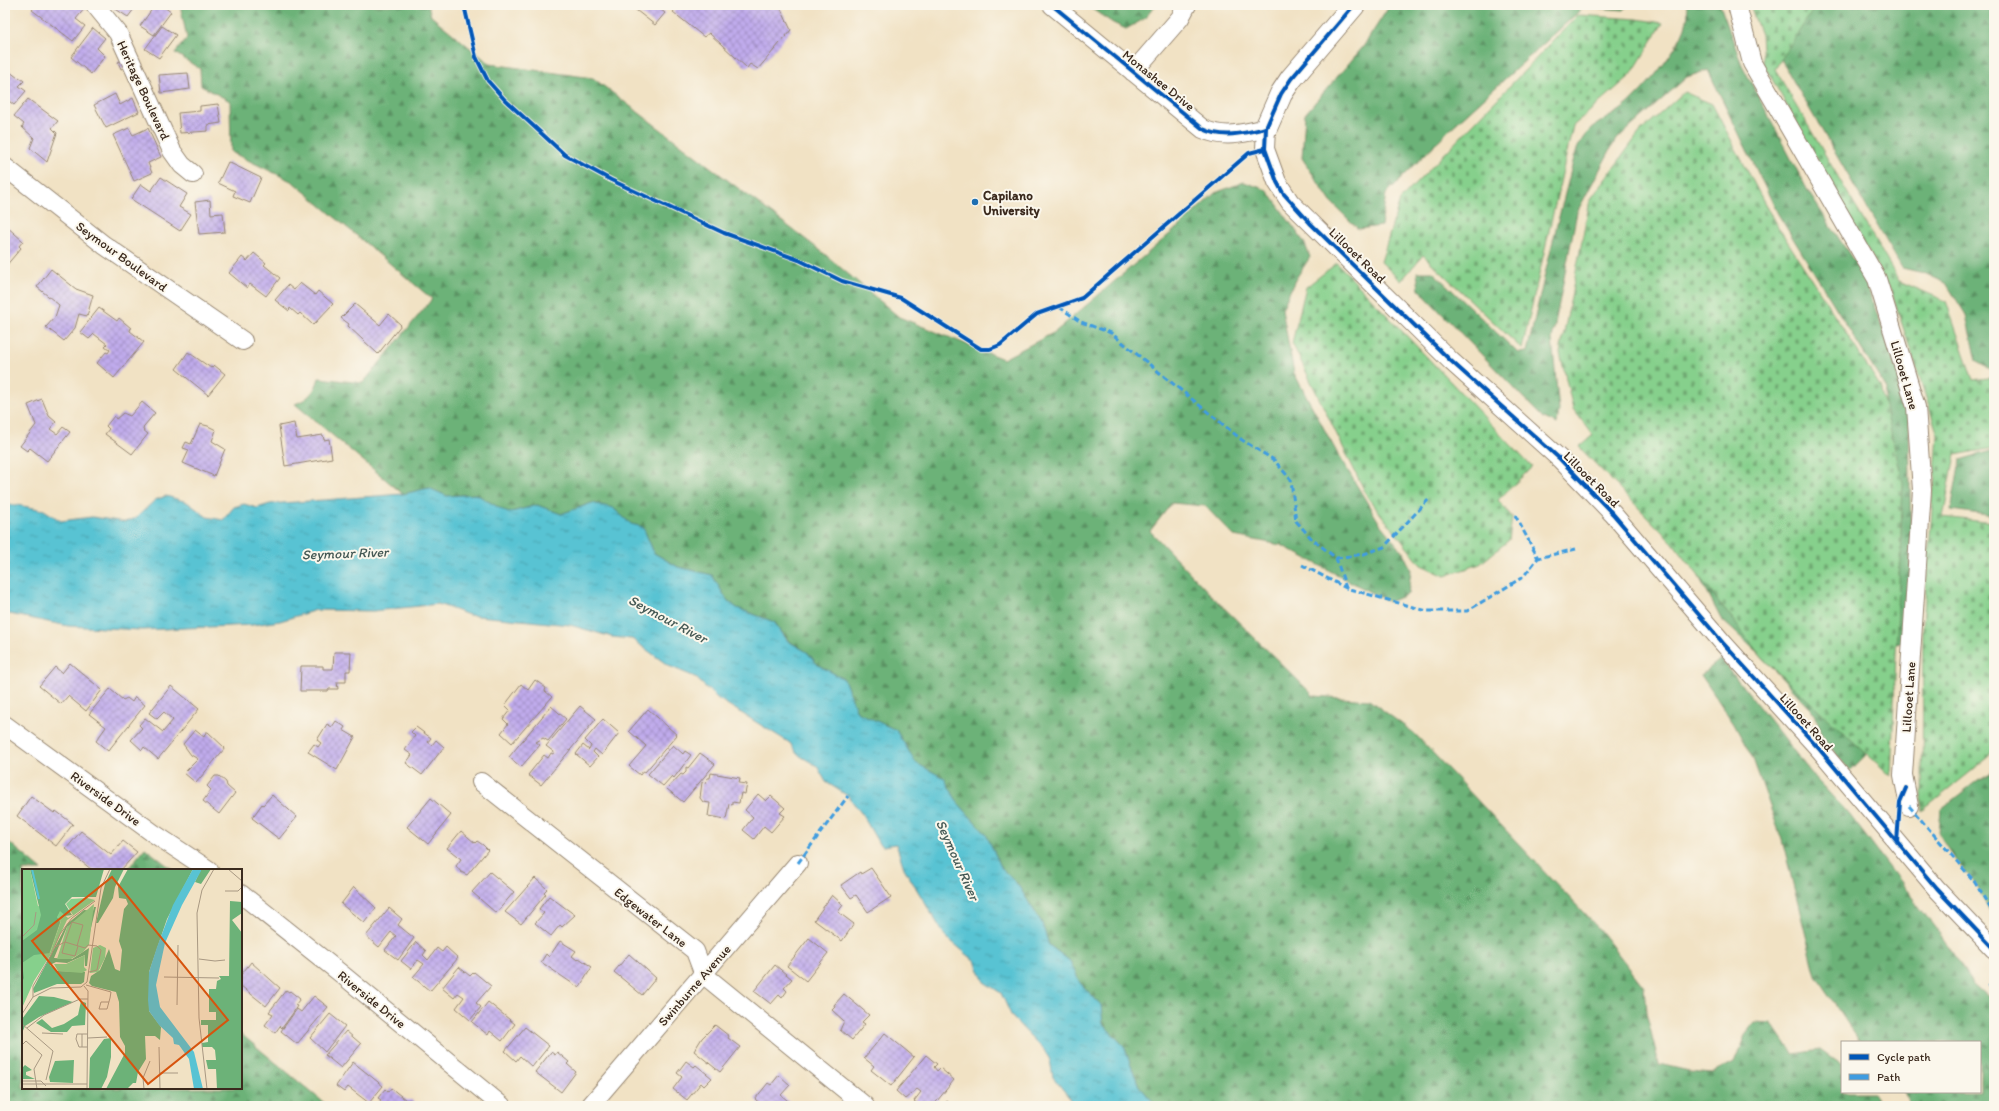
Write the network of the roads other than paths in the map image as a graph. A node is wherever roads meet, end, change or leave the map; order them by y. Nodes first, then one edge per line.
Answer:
1 (95, 5) edge
2 (1052, 5) edge
3 (1187, 5) edge
4 (1354, 5) edge
5 (1737, 5) edge
6 (1133, 72) junction
7 (1266, 128) junction
8 (193, 174) dead end
9 (8, 175) edge
10 (243, 341) dead end
11 (5, 725) edge
12 (481, 782) dead end
13 (1909, 806) dead end
14 (798, 863) dead end
15 (208, 869) edge
16 (242, 895) edge
17 (1994, 949) edge
18 (704, 975) junction
19 (502, 1106) edge
20 (590, 1106) edge
21 (865, 1106) edge

1 - 8 street, Heritage Boulevard
2 - 6 street, Monashee Drive
3 - 6 street
4 - 7 street, Lillooet Road
5 - 13 street, Lillooet Lane
6 - 7 street, Monashee Drive
7 - 17 street, Lillooet Road
9 - 10 street, Seymour Boulevard
11 - 15 street, Riverside Drive
12 - 18 street, Edgewater Lane
14 - 18 street, Swinburne Avenue
16 - 19 street, Riverside Drive
18 - 20 street, Swinburne Avenue
18 - 21 street

